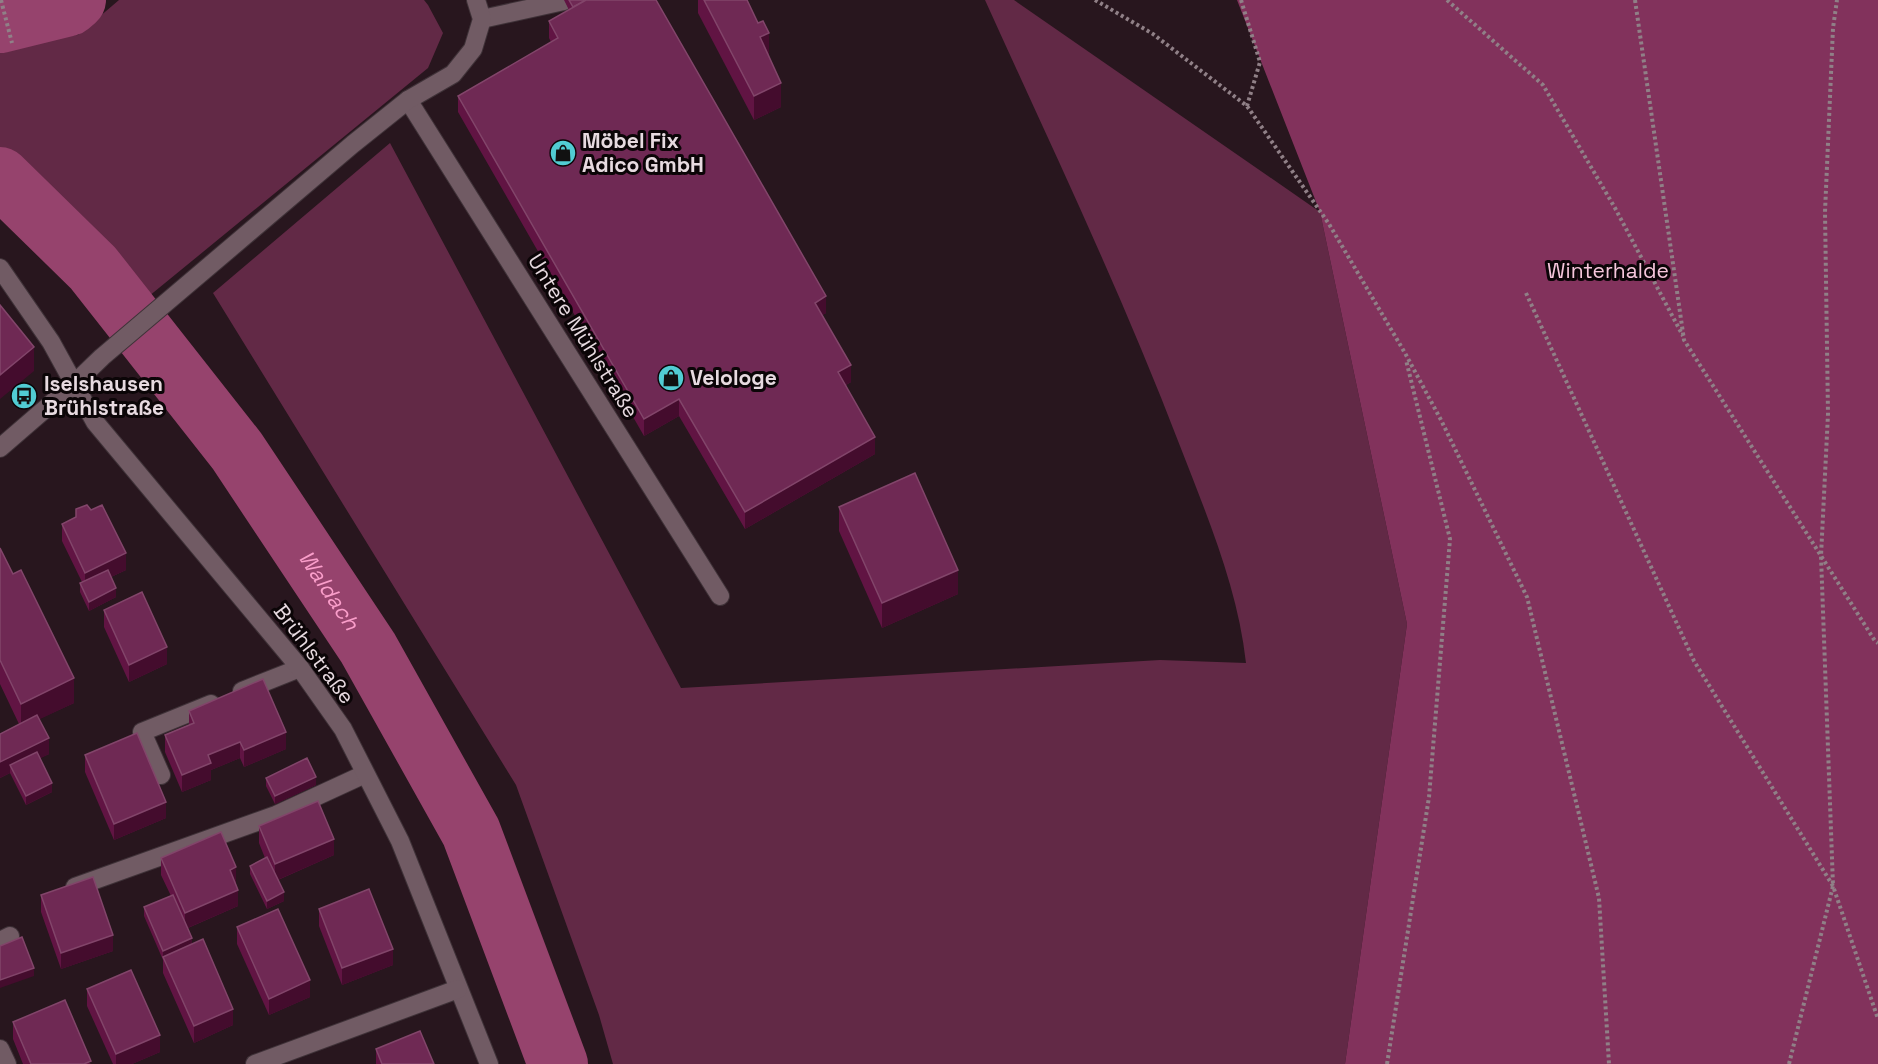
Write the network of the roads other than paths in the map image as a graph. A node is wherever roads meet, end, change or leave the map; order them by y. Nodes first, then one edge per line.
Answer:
1 (476, 0) edge
2 (564, 1) edge
3 (482, 19) junction
4 (408, 100) junction
5 (0, 268) edge
6 (74, 384) junction
7 (0, 448) edge
8 (720, 596) dead end
9 (300, 668) junction
10 (365, 774) junction
11 (160, 775) dead end
12 (75, 887) edge
13 (458, 989) junction
14 (0, 1049) edge
15 (7, 1064) edge
16 (255, 1064) edge
17 (489, 1064) edge

1 - 3 street
2 - 3 street
3 - 4 street
4 - 6 street
4 - 8 street, Untere Mühlstraße
5 - 6 street, Brühlstraße
6 - 7 street
6 - 9 street, Brühlstraße
9 - 10 street, Brühlstraße
9 - 11 street
10 - 12 street
10 - 13 street, Brühlstraße
13 - 16 street
13 - 17 street, Brühlstraße
14 - 15 street

